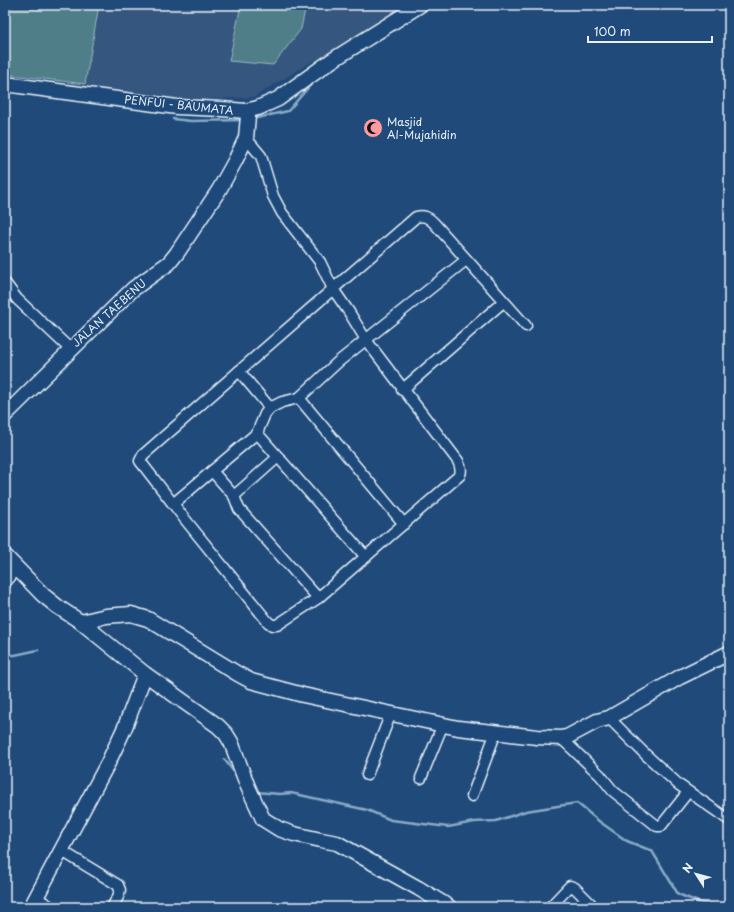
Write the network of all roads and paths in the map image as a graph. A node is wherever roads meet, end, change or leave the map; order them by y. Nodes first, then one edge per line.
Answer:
1 (420, 5) edge
2 (5, 84) edge
3 (247, 117) junction
4 (246, 138) junction
5 (466, 260) junction
6 (5, 283) edge
7 (333, 289) junction
8 (503, 302) junction
9 (526, 326) dead end
10 (366, 340) junction
11 (70, 349) junction
12 (239, 371) junction
13 (402, 390) junction
14 (299, 398) junction
15 (270, 408) junction
16 (5, 415) edge
17 (257, 434) junction
18 (278, 457) junction
19 (212, 471) junction
20 (234, 496) junction
21 (173, 504) junction
22 (404, 524) junction
23 (5, 556) edge
24 (366, 557) junction
25 (17, 569) junction
26 (5, 583) edge
27 (318, 598) junction
28 (81, 622) junction
29 (729, 653) edge
30 (145, 674) junction
31 (391, 713) junction
32 (609, 718) junction
33 (443, 724) junction
34 (496, 732) junction
35 (561, 738) junction
36 (367, 776) dead end
37 (421, 778) dead end
38 (688, 792) junction
39 (472, 796) dead end
40 (728, 819) edge
41 (62, 851) junction
42 (34, 903) edge
43 (51, 907) edge
44 (112, 907) edge
45 (449, 907) edge
46 (550, 907) edge
47 (594, 907) edge

1 - 3 street, PENFUI - BAUMATA
2 - 3 street, PENFUI - BAUMATA
3 - 4 street, JALAN TAEBENU
4 - 7 street
4 - 11 street, JALAN TAEBENU
5 - 7 street
5 - 8 street
5 - 10 street
6 - 11 street
7 - 10 street
7 - 12 street
8 - 9 street
8 - 13 street
10 - 13 street
10 - 14 street
11 - 16 street, JALAN TAEBENU
12 - 15 street
12 - 21 street
13 - 22 street
14 - 15 street
14 - 22 street
15 - 17 street
17 - 18 street
17 - 19 street
18 - 20 street
18 - 24 street
19 - 20 street
19 - 21 street
20 - 27 street
21 - 27 street
22 - 24 street
23 - 25 street
24 - 27 street
25 - 26 street
25 - 28 street
28 - 30 street
28 - 31 street
29 - 32 street
30 - 41 street
30 - 45 street
31 - 33 street
31 - 36 street
32 - 35 street
32 - 38 street
33 - 34 street
33 - 37 street
34 - 35 street
34 - 39 street
35 - 38 street
38 - 40 street
41 - 42 street
41 - 44 street
42 - 43 street
46 - 47 street

